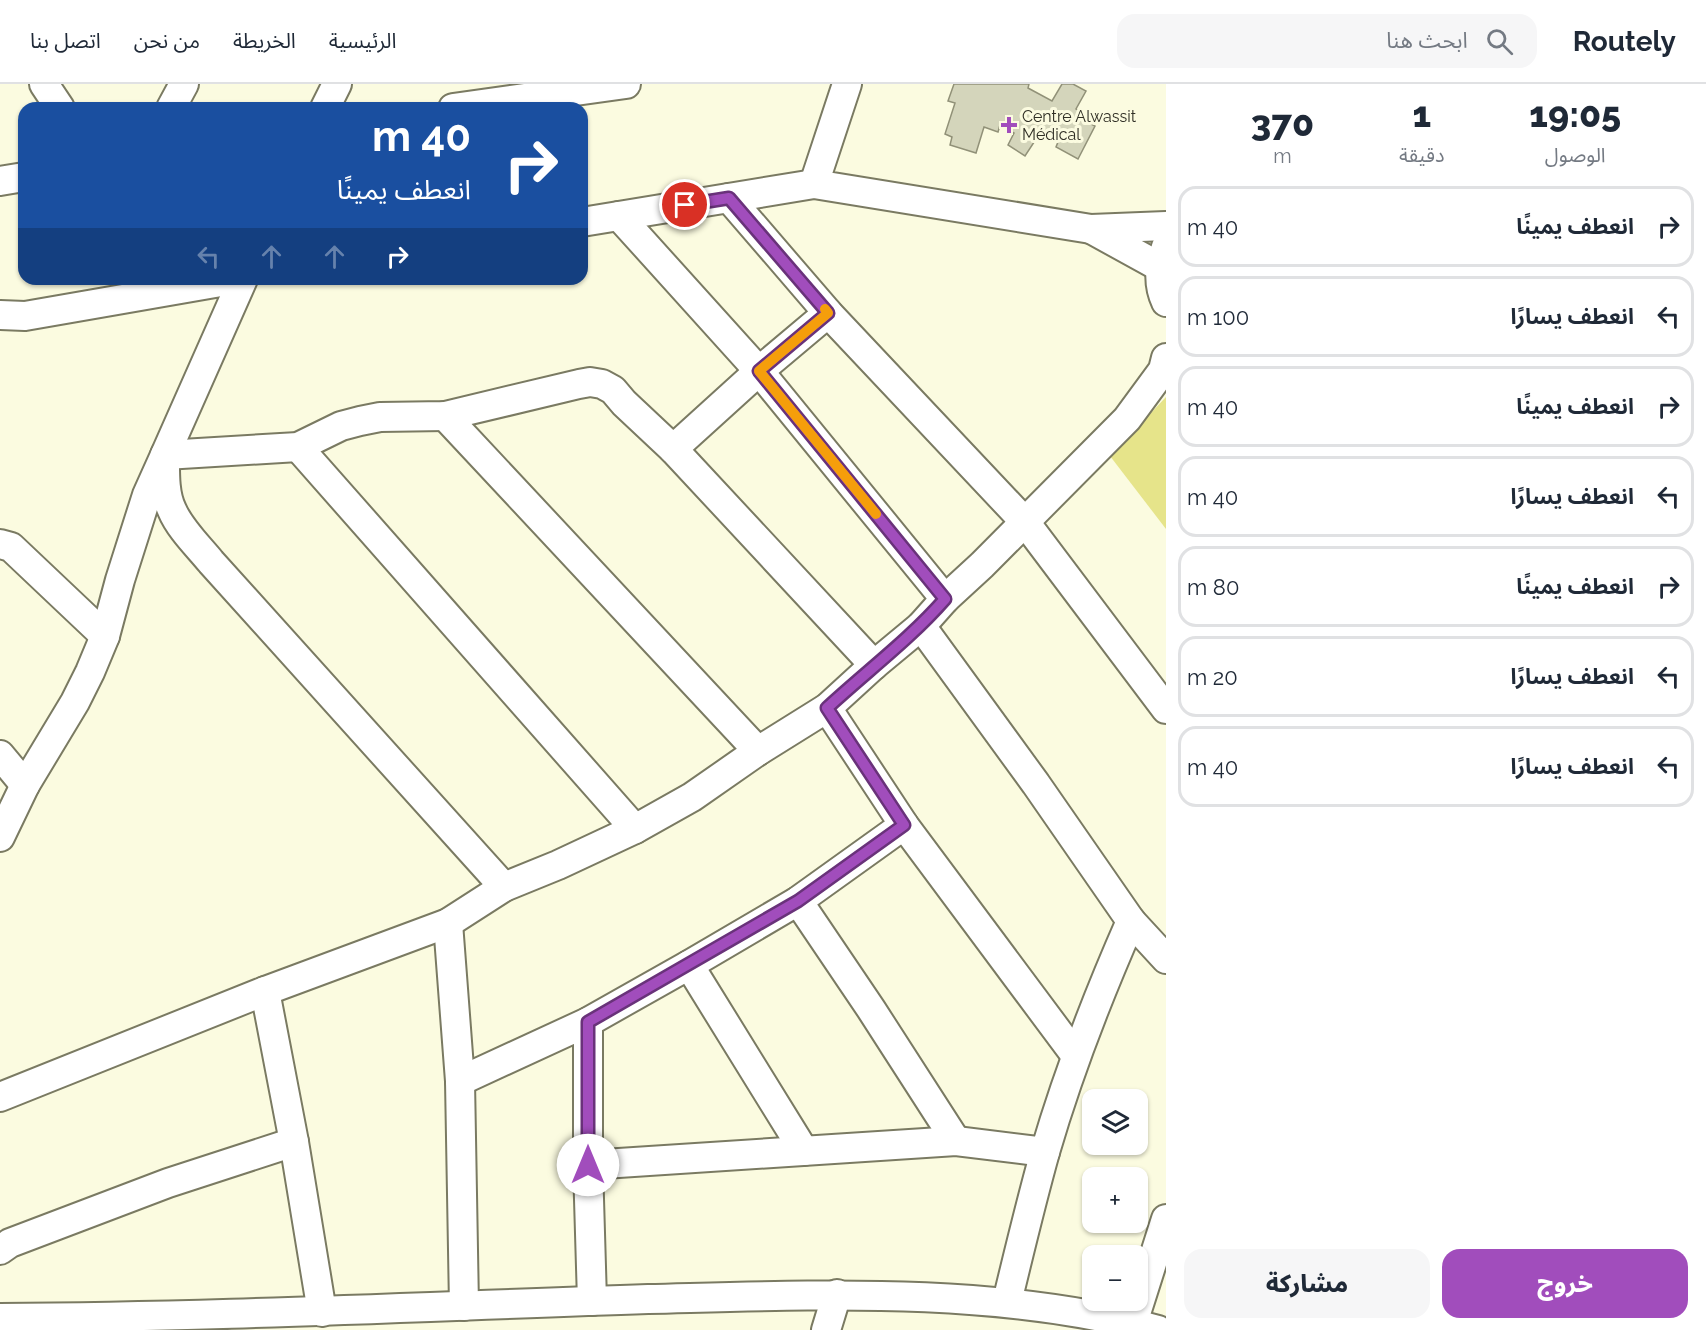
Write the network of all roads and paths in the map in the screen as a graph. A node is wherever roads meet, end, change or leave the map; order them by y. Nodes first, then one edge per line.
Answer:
1 (45, 84) edge
2 (184, 84) edge
3 (337, 84) edge
4 (626, 84) edge
5 (847, 84) edge
6 (56, 102) edge
7 (174, 102) edge
8 (328, 102) edge
9 (496, 102) edge
10 (18, 178) edge
11 (0, 181) edge
12 (814, 184) junction
13 (729, 198) junction
14 (619, 216) junction
15 (588, 221) edge
16 (1166, 226) edge
17 (1091, 229) junction
18 (1163, 257) edge
19 (203, 285) edge
20 (240, 285) edge
21 (1166, 303) edge
22 (828, 313) junction
23 (0, 315) edge
24 (1165, 366) edge
25 (759, 371) junction
26 (445, 416) junction
27 (298, 447) junction
28 (673, 449) junction
29 (165, 455) junction
30 (1025, 522) junction
31 (0, 544) edge
32 (945, 599) junction
33 (921, 626) junction
34 (105, 636) junction
35 (874, 665) junction
36 (827, 708) junction
37 (1166, 709) edge
38 (758, 752) junction
39 (0, 755) edge
40 (25, 785) junction
41 (904, 825) junction
42 (635, 829) junction
43 (0, 837) edge
44 (504, 887) junction
45 (798, 901) junction
46 (1131, 921) junction
47 (448, 923) junction
48 (1166, 959) edge
49 (689, 965) junction
50 (265, 990) junction
51 (588, 1022) junction
52 (1076, 1056) junction
53 (460, 1081) junction
54 (0, 1097) edge
55 (956, 1141) junction
56 (294, 1142) junction
57 (804, 1151) junction
58 (1045, 1152) junction
59 (588, 1165) junction
60 (1166, 1219) edge
61 (0, 1250) edge
62 (837, 1294) junction
63 (592, 1301) junction
64 (1007, 1302) junction
65 (464, 1306) junction
66 (322, 1312) junction
67 (0, 1318) edge
68 (135, 1324) edge
69 (1146, 1327) edge
70 (826, 1330) edge

1 - 6 street
2 - 7 street
3 - 8 street
4 - 9 street
5 - 12 street
10 - 11 street
12 - 13 street
12 - 17 street
13 - 14 street
13 - 22 street
14 - 15 street
14 - 25 street
16 - 17 street
17 - 18 street
18 - 21 street
19 - 23 street
20 - 29 street
22 - 25 street
22 - 30 street
24 - 30 street
25 - 28 street
25 - 32 street
26 - 27 street
26 - 28 street
26 - 38 street
27 - 29 street
27 - 42 street
28 - 35 street
29 - 34 street
29 - 44 street
30 - 32 street
30 - 37 street
31 - 34 street
32 - 33 street
33 - 35 street
33 - 46 street
34 - 40 street
35 - 36 street
36 - 38 street
36 - 41 street
38 - 42 street
39 - 40 street
40 - 43 street
41 - 45 street
41 - 52 street
42 - 44 street
44 - 47 street
45 - 49 street
45 - 55 street
46 - 48 street
46 - 52 street
47 - 50 street
47 - 53 street
49 - 51 street
49 - 57 street
50 - 54 street
50 - 56 street
51 - 53 street
51 - 59 street
52 - 58 street
53 - 65 street
55 - 57 street
55 - 58 street
56 - 61 street
56 - 66 street
57 - 59 street
58 - 64 street
59 - 63 street
60 - 69 street
62 - 63 street
62 - 64 street
62 - 70 street
63 - 65 street
64 - 69 street
65 - 66 street
66 - 68 street
67 - 68 street

